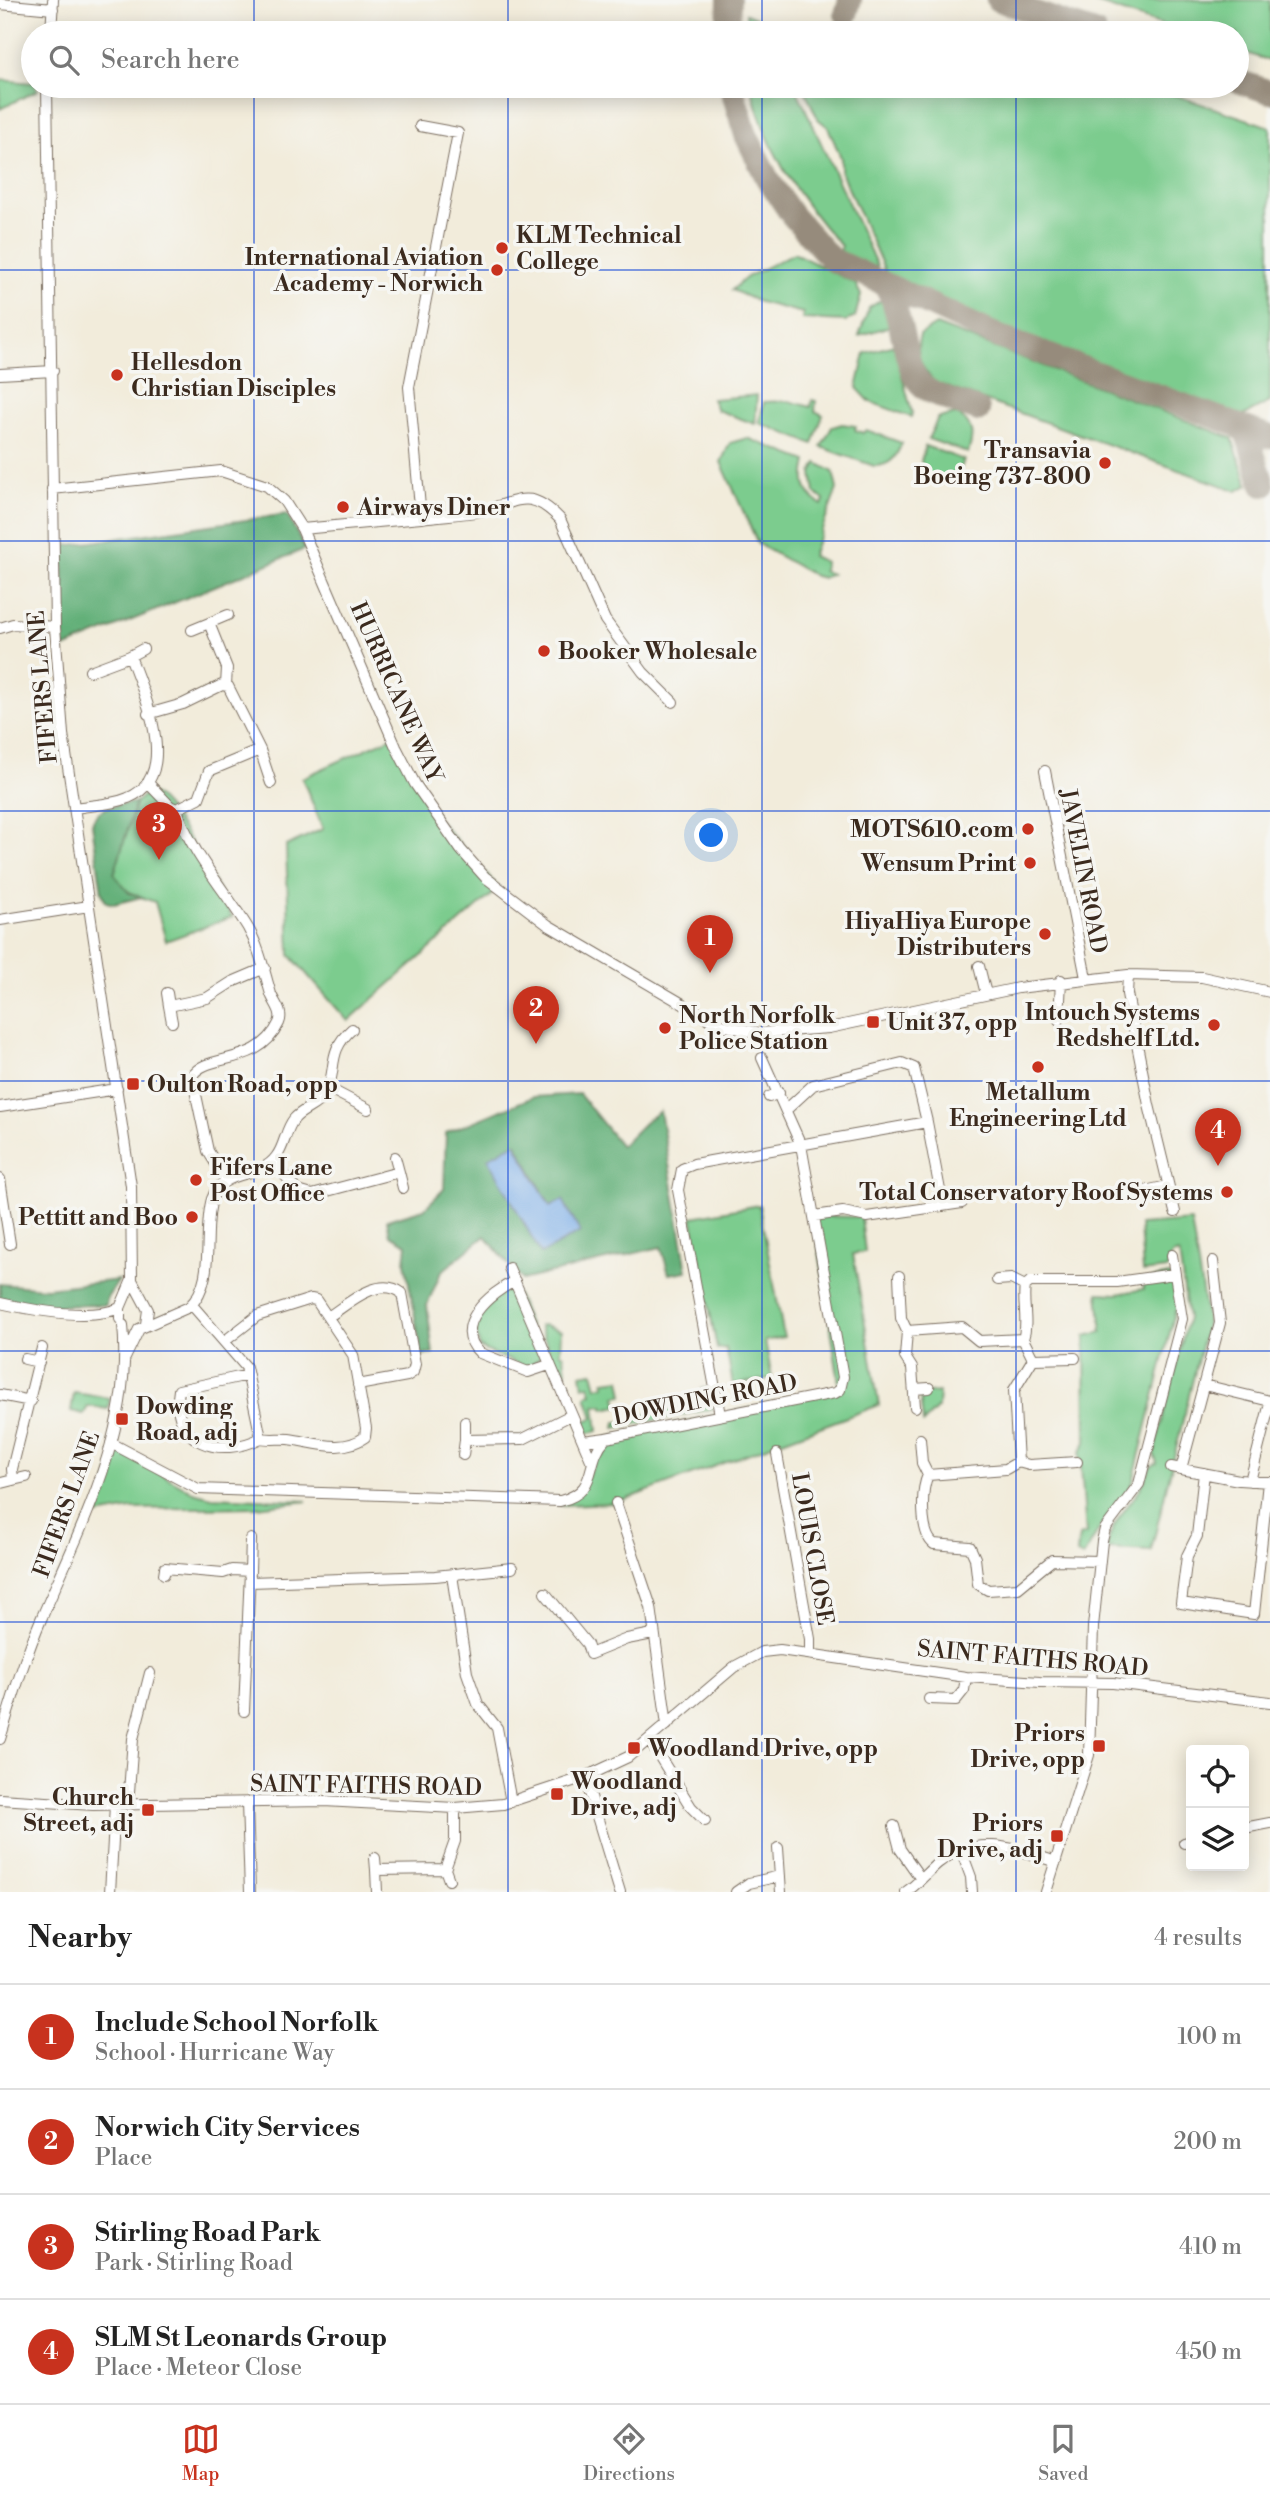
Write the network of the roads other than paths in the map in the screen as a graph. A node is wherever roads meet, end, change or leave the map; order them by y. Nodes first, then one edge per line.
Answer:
1 (0, 4) edge
2 (53, 5) edge
3 (47, 98) edge
4 (420, 126) dead end
5 (52, 371) junction
6 (0, 374) edge
7 (52, 489) junction
8 (421, 518) junction
9 (302, 529) junction
10 (228, 615) dead end
11 (209, 623) junction
12 (55, 627) junction
13 (0, 628) edge
14 (192, 630) dead end
15 (142, 649) dead end
16 (130, 656) junction
17 (90, 671) dead end
18 (226, 685) junction
19 (673, 702) dead end
20 (149, 714) junction
21 (260, 750) junction
22 (1045, 771) dead end
23 (148, 783) junction
24 (271, 783) dead end
25 (75, 808) junction
26 (177, 809) junction
27 (89, 906) junction
28 (0, 920) edge
29 (979, 966) dead end
30 (265, 968) junction
31 (1128, 975) junction
32 (1086, 978) junction
33 (1061, 980) junction
34 (1270, 992) edge
35 (167, 993) dead end
36 (986, 995) junction
37 (169, 1006) junction
38 (1059, 1020) dead end
39 (172, 1022) dead end
40 (352, 1029) dead end
41 (762, 1058) dead end
42 (328, 1088) junction
43 (117, 1089) junction
44 (0, 1107) edge
45 (368, 1108) dead end
46 (787, 1110) junction
47 (927, 1122) junction
48 (801, 1145) junction
49 (395, 1157) dead end
50 (273, 1161) junction
51 (399, 1172) junction
52 (0, 1179) edge
53 (226, 1180) junction
54 (1168, 1186) junction
55 (403, 1188) dead end
56 (1135, 1193) dead end
57 (962, 1203) dead end
58 (943, 1206) junction
59 (1175, 1212) dead end
60 (814, 1216) junction
61 (4, 1227) edge
62 (10, 1244) dead end
63 (1172, 1255) dead end
64 (1213, 1261) dead end
65 (509, 1268) dead end
66 (1174, 1274) junction
67 (132, 1280) junction
68 (997, 1280) dead end
69 (514, 1281) junction
70 (896, 1284) dead end
71 (1025, 1286) junction
72 (0, 1304) edge
73 (145, 1305) junction
74 (192, 1305) junction
75 (174, 1312) junction
76 (122, 1314) junction
77 (328, 1317) junction
78 (142, 1326) junction
79 (907, 1331) junction
80 (1023, 1339) junction
81 (225, 1341) junction
82 (42, 1348) dead end
83 (125, 1358) junction
84 (1075, 1358) dead end
85 (25, 1359) dead end
86 (1033, 1359) junction
87 (39, 1362) junction
88 (549, 1365) junction
89 (248, 1375) junction
90 (358, 1385) junction
91 (1204, 1385) junction
92 (929, 1388) dead end
93 (914, 1389) junction
94 (0, 1395) edge
95 (31, 1401) junction
96 (1270, 1402) edge
97 (915, 1407) dead end
98 (571, 1415) junction
99 (720, 1415) junction
100 (465, 1422) dead end
101 (261, 1438) junction
102 (606, 1438) junction
103 (920, 1439) dead end
104 (465, 1440) junction
105 (583, 1441) junction
106 (111, 1443) junction
107 (777, 1454) dead end
108 (463, 1455) dead end
109 (591, 1460) junction
110 (1018, 1462) junction
111 (1077, 1462) dead end
112 (1204, 1473) junction
113 (928, 1475) junction
114 (26, 1477) dead end
115 (13, 1480) junction
116 (1251, 1481) junction
117 (1269, 1482) edge
118 (1, 1483) edge
119 (616, 1503) dead end
120 (251, 1539) dead end
121 (1100, 1561) junction
122 (165, 1567) dead end
123 (512, 1568) dead end
124 (452, 1575) junction
125 (250, 1577) junction
126 (547, 1599) dead end
127 (653, 1634) junction
128 (810, 1651) junction
129 (150, 1673) dead end
130 (966, 1676) junction
131 (1092, 1682) junction
132 (929, 1699) dead end
133 (1270, 1702) edge
134 (244, 1711) dead end
135 (667, 1725) junction
136 (0, 1739) edge
137 (650, 1741) junction
138 (585, 1777) junction
139 (0, 1799) edge
140 (511, 1802) junction
141 (247, 1803) junction
142 (115, 1805) junction
143 (128, 1805) junction
144 (455, 1808) junction
145 (705, 1821) dead end
146 (1270, 1823) edge
147 (894, 1826) dead end
148 (1249, 1827) edge
149 (778, 1848) dead end
150 (961, 1850) junction
151 (375, 1858) dead end
152 (1056, 1862) junction
153 (376, 1870) junction
154 (780, 1876) junction
155 (921, 1879) junction
156 (110, 1892) edge
157 (250, 1892) edge
158 (377, 1892) edge
159 (620, 1892) edge
160 (736, 1892) edge
161 (781, 1892) edge
162 (906, 1892) edge
163 (972, 1892) edge
164 (1046, 1892) edge

1 - 2 street
3 - 5 street, FIFERS LANE
4 - 8 street
5 - 6 street
5 - 7 street, FIFERS LANE
7 - 9 street, HURRICANE WAY
7 - 12 street, FIFERS LANE
8 - 9 street
8 - 19 street
9 - 36 street, HURRICANE WAY
10 - 11 street
11 - 14 street
11 - 18 street
12 - 13 street
12 - 25 street, FIFERS LANE
15 - 16 street
16 - 17 street
16 - 20 street
18 - 20 street
18 - 21 street
20 - 23 street
21 - 24 street
21 - 26 street
22 - 32 street, JAVELIN ROAD
23 - 25 street
23 - 26 street
25 - 27 street, FIFERS LANE
26 - 30 street
27 - 28 street
27 - 43 street, FIFERS LANE
29 - 36 street
30 - 37 street
30 - 53 street
31 - 32 street, HURRICANE WAY
31 - 34 street, HURRICANE WAY
31 - 54 street
32 - 33 street, HURRICANE WAY
33 - 36 street, HURRICANE WAY
33 - 38 street
35 - 37 street
37 - 39 street
40 - 42 street
41 - 46 street, DOWDING ROAD
42 - 45 street
42 - 50 street
43 - 44 street
43 - 67 street, FIFERS LANE
46 - 47 street
46 - 48 street, DOWDING ROAD
47 - 48 street
47 - 58 street
48 - 60 street, DOWDING ROAD
48 - 99 street
49 - 51 street
50 - 51 street
50 - 53 street
51 - 55 street
52 - 61 street
53 - 74 street
54 - 56 street
54 - 59 street
57 - 58 street
58 - 60 street
60 - 99 street, DOWDING ROAD
61 - 62 street
63 - 66 street
64 - 91 street
65 - 69 street
66 - 71 street
66 - 121 street
67 - 73 street, FIFERS LANE
67 - 76 street, FIFERS LANE
68 - 71 street
69 - 88 street
69 - 88 street
70 - 79 street
71 - 80 street
72 - 76 street
73 - 75 street
73 - 76 street
73 - 78 street, FIFERS LANE
74 - 75 street
74 - 81 street
75 - 78 street
76 - 78 street
76 - 83 street, FIFERS LANE
77 - 81 street
77 - 90 street
77 - 90 street
78 - 83 street, FIFERS LANE
79 - 80 street
79 - 93 street
80 - 86 street
81 - 89 street
82 - 87 street
83 - 106 street, FIFERS LANE
84 - 86 street
85 - 87 street
86 - 110 street
87 - 95 street
88 - 98 street
89 - 101 street
89 - 101 street
90 - 101 street
91 - 96 street
91 - 112 street
92 - 93 street
93 - 97 street
94 - 95 street
95 - 115 street
96 - 116 street
98 - 104 street
98 - 105 street
99 - 102 street, DOWDING ROAD
100 - 104 street
102 - 105 street
102 - 109 street, DOWDING ROAD
103 - 113 street
104 - 108 street
105 - 109 street
106 - 109 street, DOWDING ROAD
106 - 136 street, FIFERS LANE
107 - 128 street, LOUIS CLOSE
110 - 111 street
110 - 113 street
112 - 116 street
112 - 117 street
113 - 121 street
114 - 115 street
115 - 118 street
116 - 117 street
119 - 127 street
120 - 125 street
121 - 131 street
122 - 125 street
123 - 124 street
124 - 125 street
124 - 140 street
125 - 134 street
126 - 127 street
127 - 135 street
128 - 130 street, SAINT FAITHS ROAD
128 - 135 street, SAINT FAITHS ROAD
129 - 143 street
130 - 131 street, SAINT FAITHS ROAD
130 - 132 street
131 - 133 street, SAINT FAITHS ROAD
131 - 152 street
135 - 137 street, SAINT FAITHS ROAD
137 - 138 street, SAINT FAITHS ROAD
137 - 145 street
138 - 140 street, SAINT FAITHS ROAD
138 - 159 street
139 - 142 street, SAINT FAITHS ROAD
140 - 144 street, SAINT FAITHS ROAD
141 - 143 street, SAINT FAITHS ROAD
141 - 144 street, SAINT FAITHS ROAD
141 - 157 street
142 - 143 street, SAINT FAITHS ROAD
142 - 156 street
144 - 153 street
146 - 148 street
147 - 155 street
149 - 154 street
150 - 152 street
150 - 155 street
150 - 163 street
151 - 153 street
152 - 164 street
153 - 158 street
154 - 160 street
154 - 161 street
155 - 162 street

